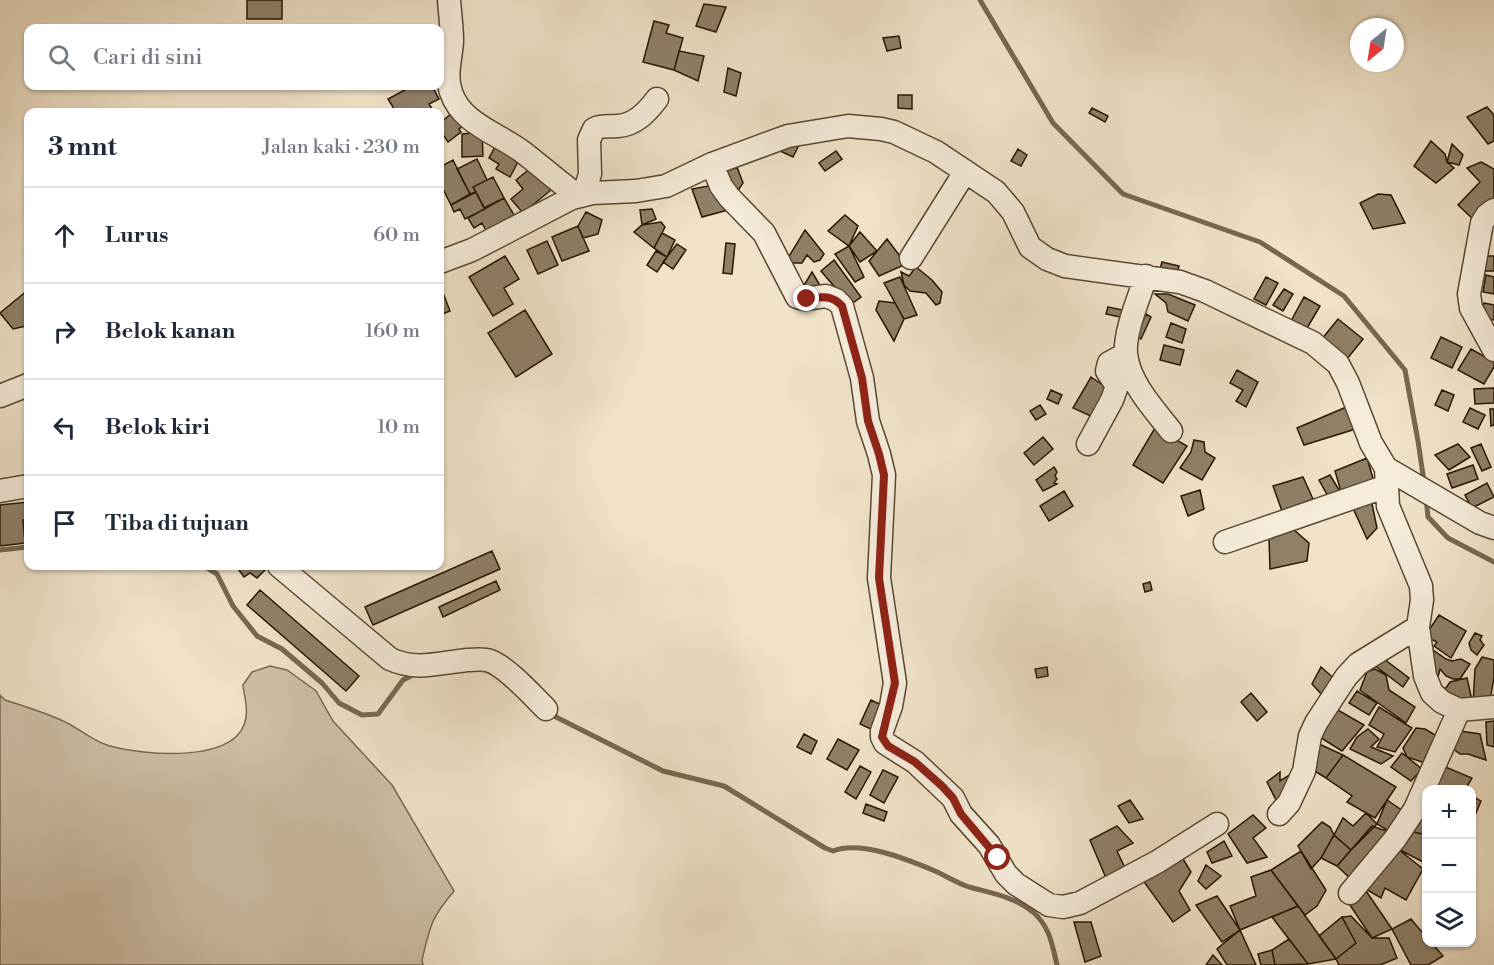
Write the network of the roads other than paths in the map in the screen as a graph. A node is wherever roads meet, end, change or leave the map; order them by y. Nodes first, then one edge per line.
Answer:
1 (449, 0) edge
2 (657, 99) dead end
3 (712, 164) junction
4 (965, 172) junction
5 (581, 195) junction
6 (1494, 210) edge
7 (911, 258) dead end
8 (444, 260) edge
9 (1146, 276) junction
10 (1494, 350) edge
11 (1126, 354) junction
12 (24, 387) edge
13 (0, 396) edge
14 (1171, 431) dead end
15 (1088, 444) dead end
16 (1390, 476) junction
17 (24, 487) edge
18 (0, 491) edge
19 (1494, 528) edge
20 (1226, 542) dead end
21 (284, 570) edge
22 (1418, 627) junction
23 (1494, 707) edge
24 (546, 709) dead end
25 (1459, 710) junction
26 (1279, 814) dead end
27 (1217, 824) dead end
28 (1350, 893) dead end

1 - 5 street
2 - 5 street
3 - 4 street
3 - 5 street
3 - 27 street
4 - 7 street
4 - 9 street
5 - 8 street
6 - 10 street
9 - 11 street
9 - 16 street
11 - 14 street
11 - 15 street
12 - 13 street
16 - 19 street
16 - 20 street
16 - 22 street
17 - 18 street
21 - 24 street
22 - 25 street
22 - 26 street
23 - 25 street
25 - 28 street

